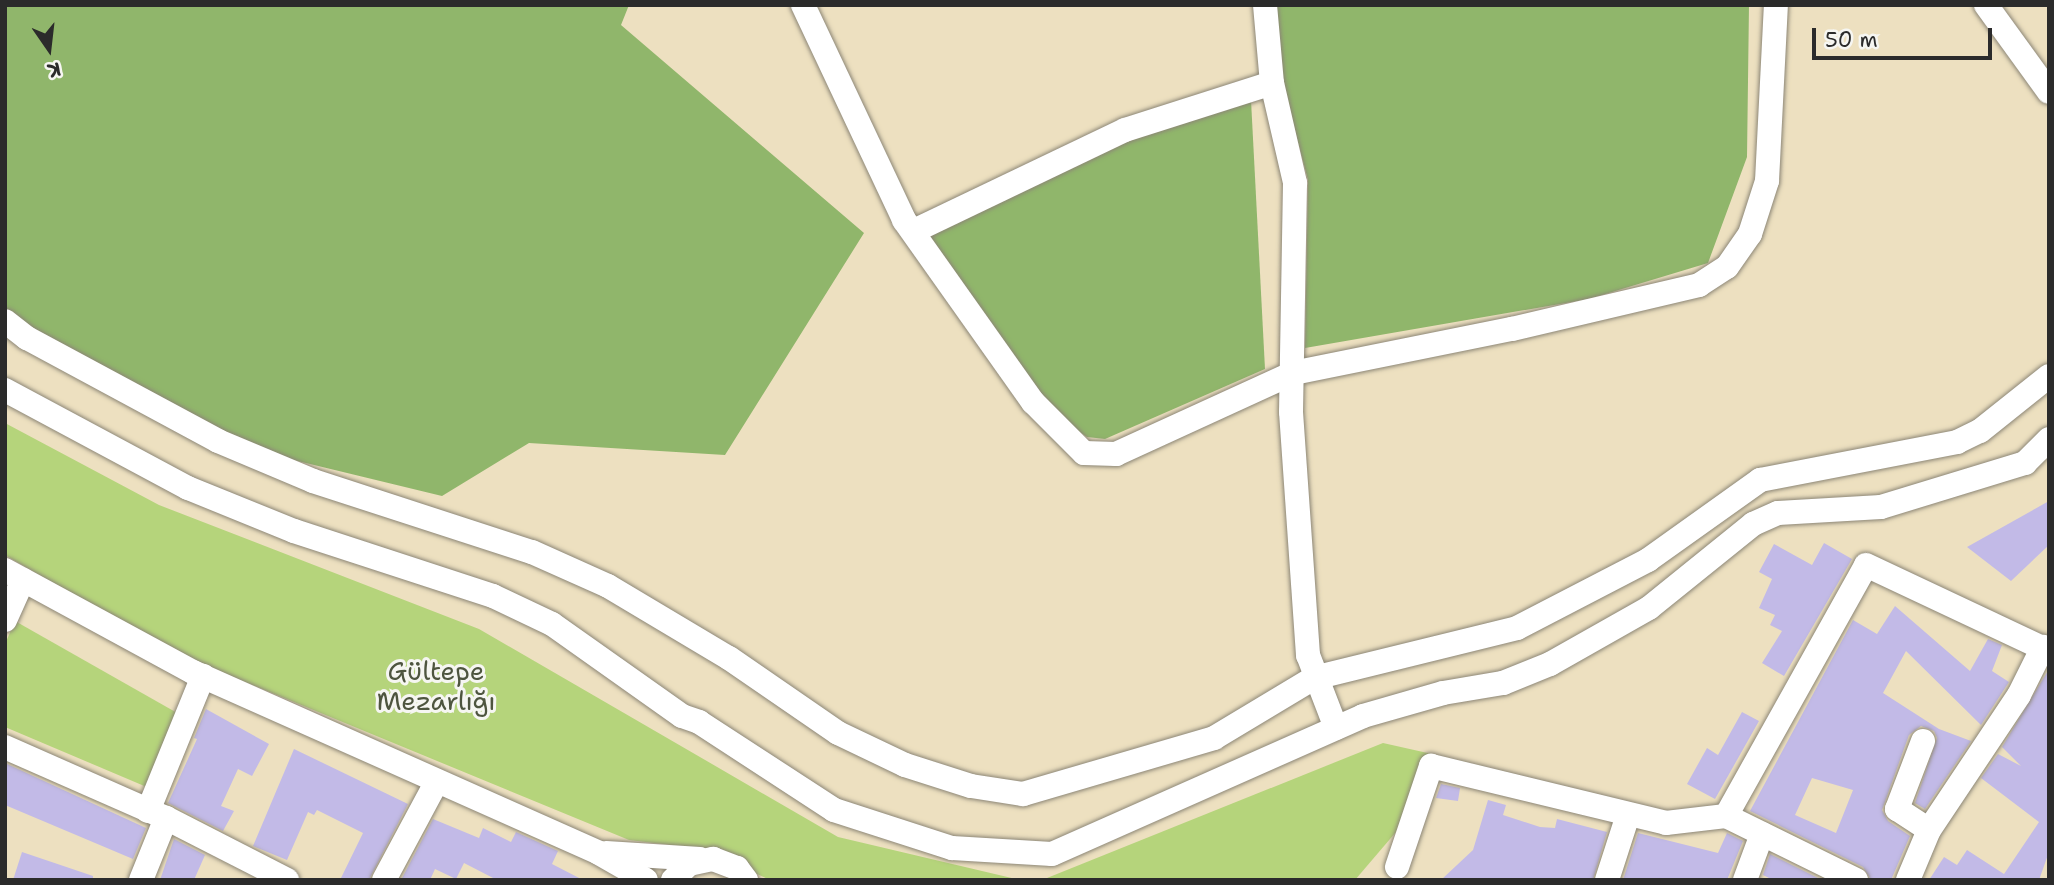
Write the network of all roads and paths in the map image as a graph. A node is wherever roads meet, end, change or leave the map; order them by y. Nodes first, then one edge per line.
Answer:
1 (803, 5) edge
2 (1265, 5) edge
3 (1776, 5) edge
4 (1986, 5) edge
5 (1272, 83) junction
6 (2049, 92) edge
7 (914, 231) junction
8 (5, 321) edge
9 (1293, 373) junction
10 (2049, 376) edge
11 (5, 390) edge
12 (2049, 439) edge
13 (14, 575) edge
14 (5, 620) edge
15 (2046, 649) edge
16 (203, 676) junction
17 (1314, 678) junction
18 (1336, 728) junction
19 (1923, 741) dead end
20 (5, 747) edge
21 (438, 781) junction
22 (157, 815) junction
23 (1628, 815) junction
24 (1726, 816) junction
25 (1929, 830) junction
26 (1762, 834) junction
27 (598, 853) junction
28 (700, 859) junction
29 (1397, 876) edge
30 (141, 880) edge
31 (287, 880) edge
32 (384, 880) edge
33 (646, 880) edge
34 (673, 880) edge
35 (746, 880) edge
36 (1607, 880) edge
37 (1745, 880) edge
38 (1856, 880) edge
39 (1908, 880) edge

1 - 7 street
2 - 5 street
3 - 9 street
4 - 6 street
5 - 7 street
5 - 9 street
7 - 9 street
8 - 17 street
9 - 17 street
10 - 17 street
11 - 18 street
12 - 18 street
13 - 14 street
13 - 16 street
15 - 24 street
15 - 25 street
16 - 21 street
16 - 22 street
17 - 18 street
19 - 25 street
20 - 22 street
21 - 27 street
21 - 32 street
22 - 30 street
22 - 31 street
23 - 24 street
23 - 29 street
23 - 36 street
24 - 26 street
25 - 39 street
26 - 37 street
26 - 38 street
27 - 28 street
27 - 33 street
28 - 34 street
28 - 35 street

